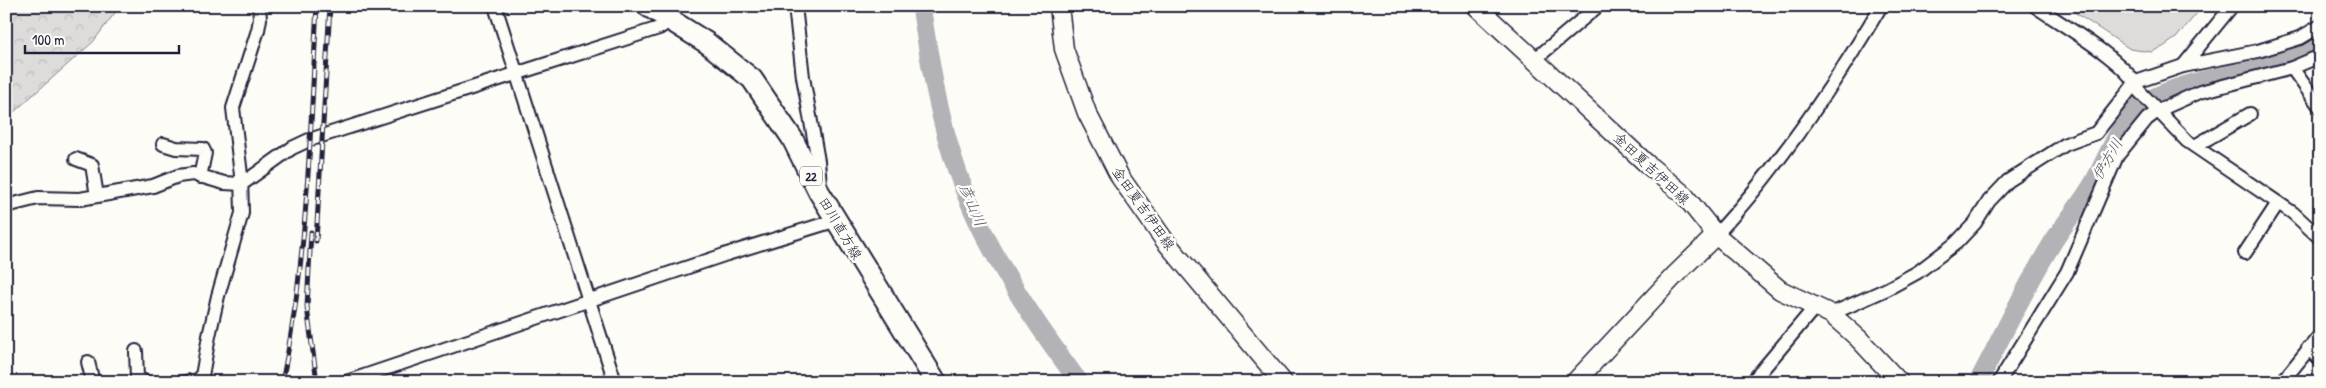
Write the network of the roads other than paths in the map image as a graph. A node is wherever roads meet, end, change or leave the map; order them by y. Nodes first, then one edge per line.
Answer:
1 (259, 6) edge
2 (495, 6) edge
3 (648, 6) edge
4 (795, 6) edge
5 (1059, 6) edge
6 (1476, 6) edge
7 (1598, 6) edge
8 (1880, 6) edge
9 (2035, 6) edge
10 (2232, 6) edge
11 (671, 14) edge
12 (2320, 26) edge
13 (2320, 56) edge
14 (1533, 61) junction
15 (2183, 66) junction
16 (2292, 68) junction
17 (516, 76) junction
18 (2138, 87) junction
19 (2320, 107) edge
20 (2157, 108) junction
21 (2250, 114) dead end
22 (163, 144) dead end
23 (2195, 146) junction
24 (76, 159) dead end
25 (200, 177) junction
26 (242, 184) junction
27 (819, 192) junction
28 (97, 196) junction
29 (2278, 203) junction
30 (6, 206) edge
31 (837, 220) junction
32 (1716, 235) junction
33 (2320, 238) edge
34 (2245, 253) dead end
35 (590, 301) junction
36 (1823, 310) junction
37 (2320, 335) edge
38 (2308, 348) junction
39 (136, 351) dead end
40 (2320, 360) edge
41 (88, 362) dead end
42 (201, 381) edge
43 (94, 382) edge
44 (146, 382) edge
45 (184, 382) edge
46 (346, 382) edge
47 (615, 382) edge
48 (936, 382) edge
49 (1283, 382) edge
50 (1575, 382) edge
51 (1752, 382) edge
52 (1899, 382) edge
53 (1999, 382) edge
54 (2282, 382) edge

1 - 26 street
2 - 17 street
3 - 11 main road, 田川直方線 / 22
4 - 27 street
5 - 49 main road, 金田夏吉伊田線
6 - 14 main road, 金田夏吉伊田線
7 - 14 street
8 - 32 street
9 - 18 street
10 - 15 street
11 - 17 street
11 - 27 main road, 田川直方線 / 22
12 - 15 street
13 - 16 street
14 - 32 main road, 金田夏吉伊田線
15 - 18 street
16 - 19 street
16 - 20 street
17 - 26 street
17 - 35 street
18 - 20 street
18 - 36 street
20 - 23 street
20 - 53 street
21 - 23 street
22 - 25 street
23 - 29 street
24 - 28 street
25 - 26 street
25 - 28 street
26 - 42 street
27 - 31 main road, 田川直方線 / 22
28 - 30 street
29 - 33 street
29 - 34 street
31 - 35 street
31 - 48 main road, 田川直方線 / 22
32 - 36 main road, 金田夏吉伊田線
32 - 50 main road
35 - 46 street
35 - 47 street
36 - 51 street
36 - 52 main road, 金田夏吉伊田線
37 - 38 street
38 - 40 street
38 - 54 street
39 - 44 street
41 - 43 street
42 - 45 street

